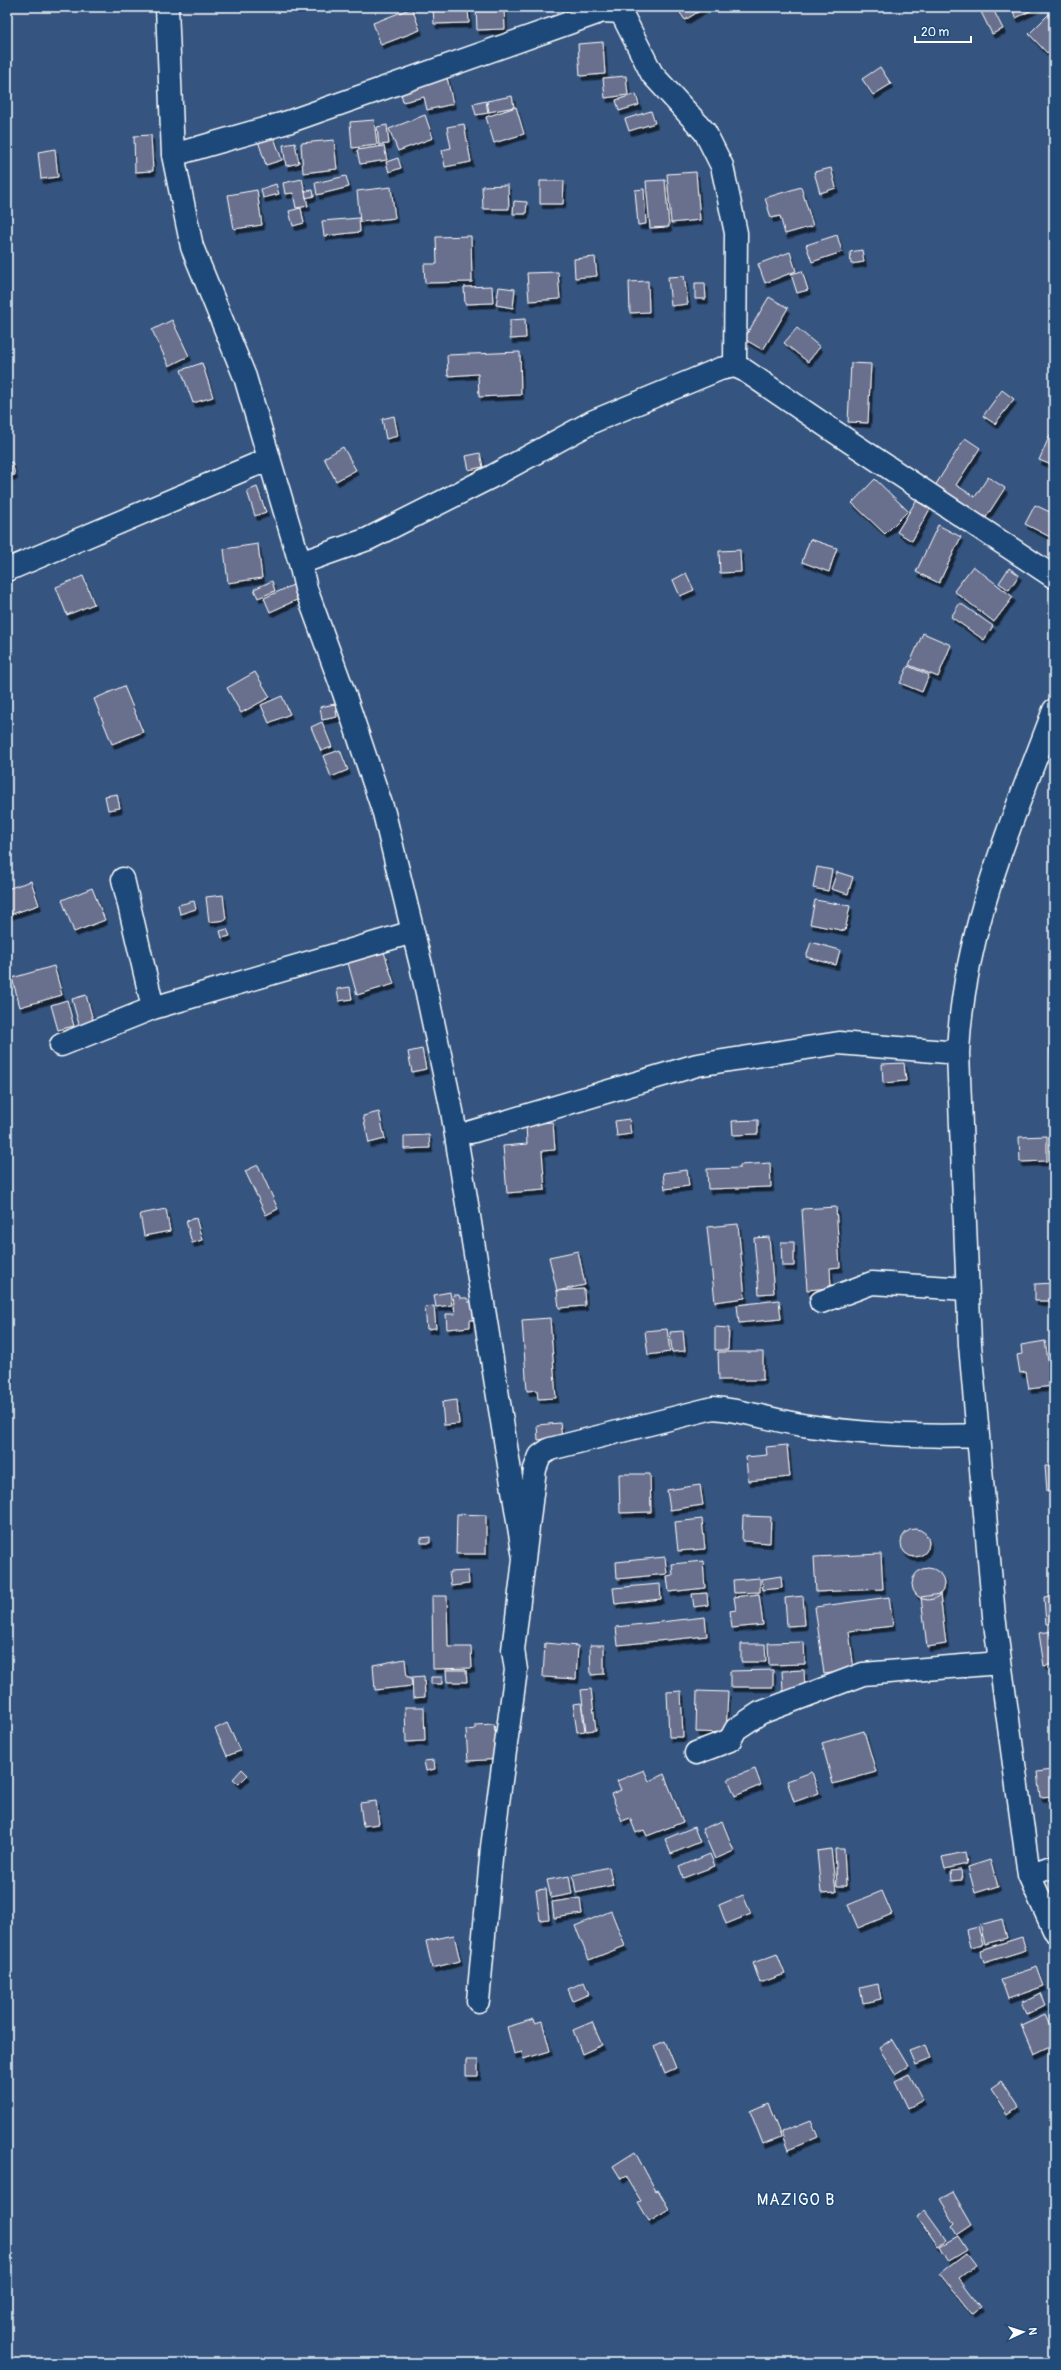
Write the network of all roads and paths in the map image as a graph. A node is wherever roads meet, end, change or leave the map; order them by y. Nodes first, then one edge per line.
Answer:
1 (167, 7) edge
2 (173, 155) junction
3 (735, 366) junction
4 (269, 459) junction
5 (300, 563) junction
6 (7, 570) edge
7 (1054, 577) edge
8 (1054, 710) edge
9 (123, 879) dead end
10 (413, 932) junction
11 (153, 1008) junction
12 (61, 1045) dead end
13 (958, 1053) junction
14 (471, 1132) dead end
15 (967, 1289) junction
16 (821, 1302) dead end
17 (978, 1435) junction
18 (524, 1558) junction
19 (1000, 1663) junction
20 (696, 1753) dead end
21 (1054, 1866) edge
22 (1030, 1875) junction
23 (1054, 1930) edge
24 (478, 2001) dead end

1 - 2 street
2 - 3 street
2 - 4 street
3 - 5 street
3 - 7 street
4 - 5 street
4 - 6 street
5 - 10 street
8 - 13 street
9 - 11 street
10 - 11 street
10 - 18 street
11 - 12 street
13 - 14 street
13 - 15 street
15 - 16 street
15 - 17 street
17 - 18 street
17 - 19 street
18 - 24 street
19 - 20 street
19 - 22 street
21 - 22 street
22 - 23 street

